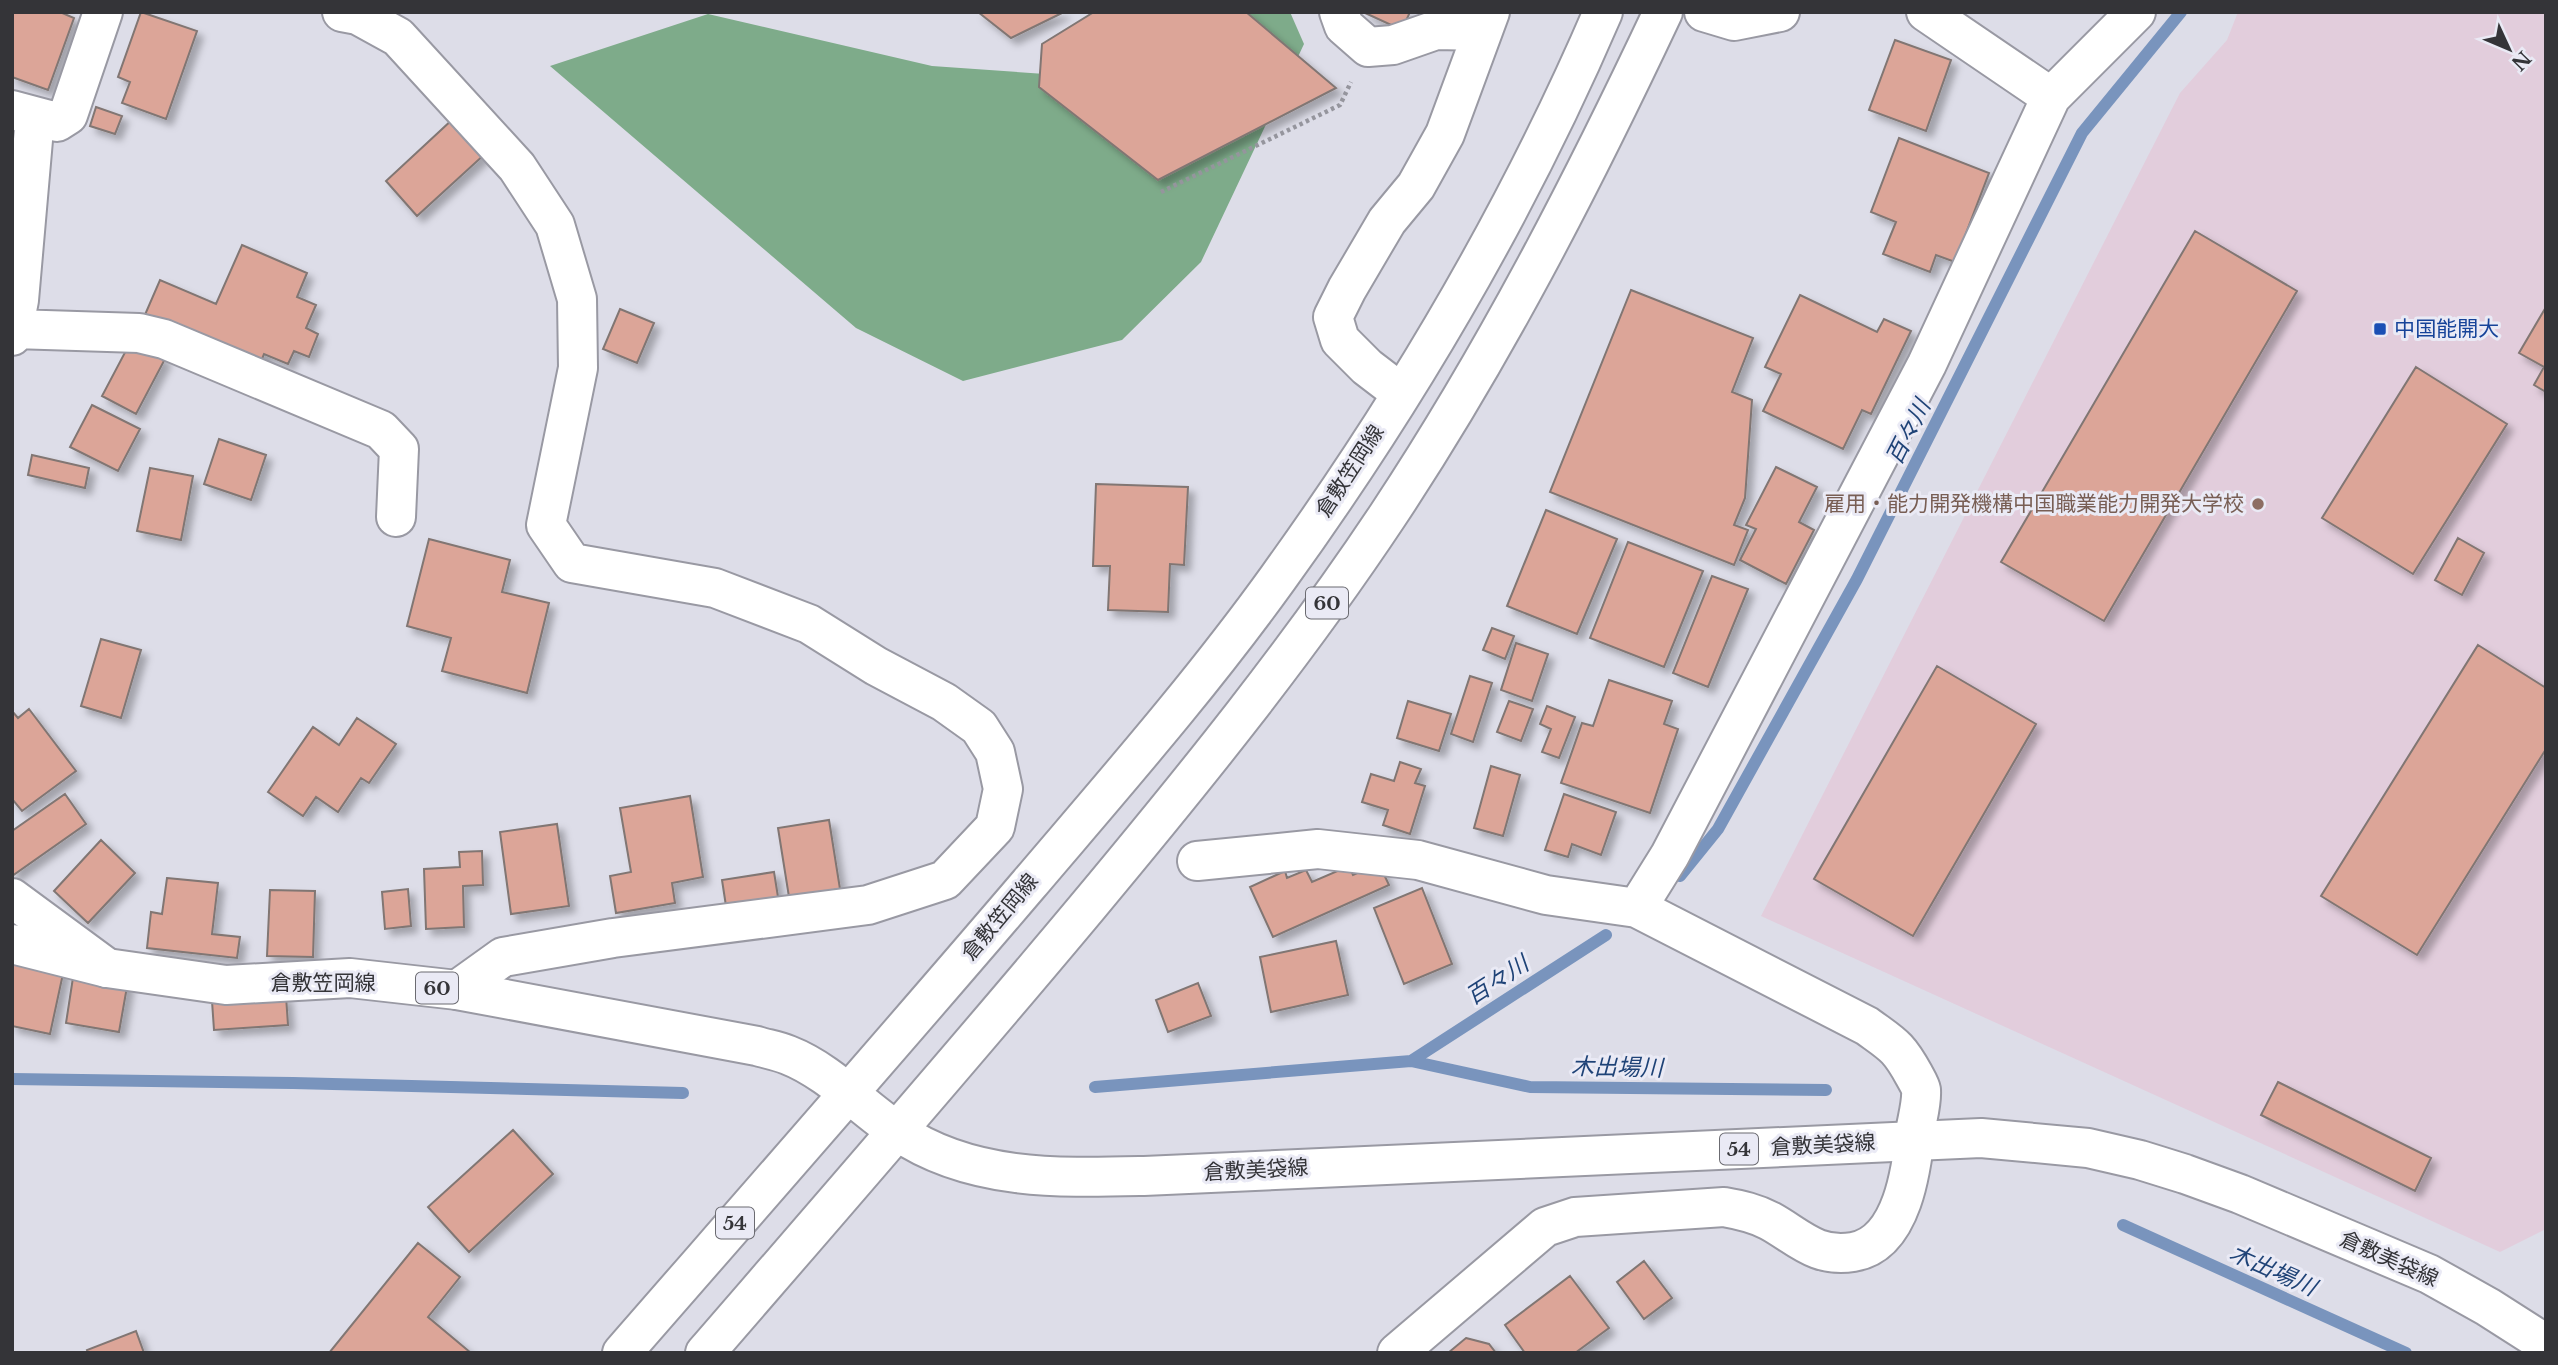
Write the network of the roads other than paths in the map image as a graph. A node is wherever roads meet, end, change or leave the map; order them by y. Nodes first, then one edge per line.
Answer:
1 (103, 12) edge
2 (342, 12) edge
3 (1339, 12) edge
4 (1603, 12) edge
5 (1663, 12) edge
6 (1704, 12) edge
7 (1780, 12) edge
8 (1926, 12) edge
9 (2136, 12) edge
10 (1486, 22) edge
11 (2051, 97) junction
12 (23, 114) edge
13 (13, 333) edge
14 (1401, 393) junction
15 (396, 517) dead end
16 (1198, 861) dead end
17 (12, 898) edge
18 (1637, 908) junction
19 (12, 944) edge
20 (107, 968) junction
21 (457, 990) junction
22 (848, 1094) junction
23 (898, 1132) junction
24 (1915, 1140) junction
25 (2546, 1344) edge
26 (622, 1353) edge
27 (705, 1353) edge
28 (1397, 1353) edge

1 - 12 main road
2 - 21 main road
3 - 10 main road
4 - 14 main road, 倉敷笠岡線 / 60
5 - 23 main road, 60
6 - 7 main road
8 - 11 main road
9 - 11 main road
10 - 14 main road
11 - 18 main road
12 - 13 main road
13 - 15 main road
14 - 22 main road, 倉敷笠岡線 / 60
16 - 18 main road
17 - 20 main road
18 - 24 main road
19 - 20 main road, 倉敷笠岡線 / 60
20 - 21 main road, 倉敷笠岡線 / 60
21 - 22 main road, 倉敷笠岡線 / 60
22 - 23 main road, 倉敷美袋線 / 54
22 - 26 main road, 54
23 - 24 main road, 倉敷美袋線 / 54
23 - 27 main road
24 - 25 main road, 倉敷美袋線 / 54
24 - 28 main road

